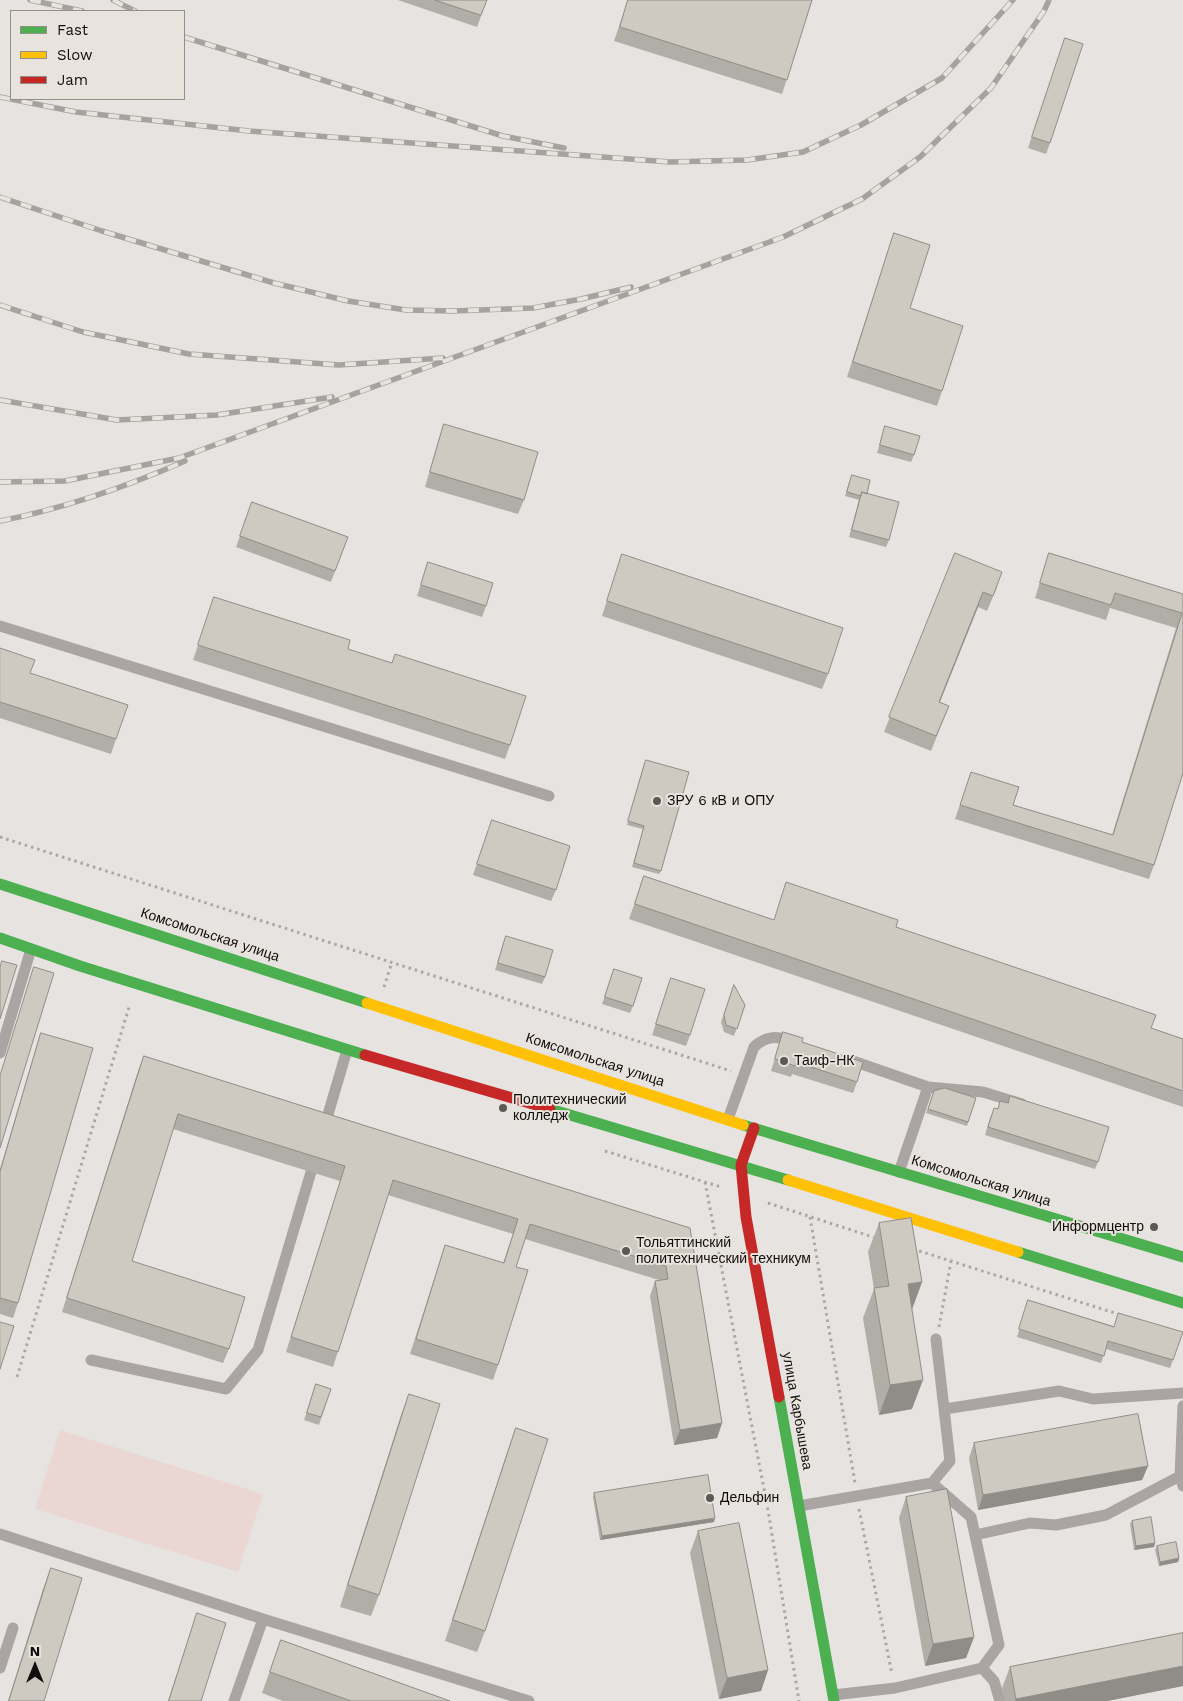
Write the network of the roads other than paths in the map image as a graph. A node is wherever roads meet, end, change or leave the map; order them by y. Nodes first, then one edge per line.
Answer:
1 (0, 626) edge
2 (549, 796) dead end
3 (0, 884) edge
4 (0, 938) edge
5 (32, 949) junction
6 (803, 1044) edge
7 (347, 1050) junction
8 (0, 1053) edge
9 (839, 1057) edge
10 (928, 1087) junction
11 (1036, 1108) edge
12 (728, 1120) junction
13 (754, 1128) junction
14 (323, 1129) edge
15 (741, 1165) junction
16 (312, 1172) edge
17 (899, 1172) junction
18 (1183, 1257) edge
19 (1183, 1303) edge
20 (936, 1339) road end
21 (91, 1360) dead end
22 (1183, 1393) edge
23 (1183, 1406) edge
24 (945, 1409) junction
25 (1182, 1431) edge
26 (1182, 1481) edge
27 (932, 1483) junction
28 (799, 1506) junction
29 (0, 1534) edge
30 (975, 1535) junction
31 (263, 1618) junction
32 (13, 1628) dead end
33 (0, 1668) edge
34 (982, 1668) junction
35 (834, 1698) edge
36 (234, 1701) edge
37 (529, 1701) edge
38 (1000, 1701) edge

1 - 2 lane
3 - 12 main road, Комсомольская улица
4 - 5 main road
5 - 7 main road
5 - 8 lane
6 - 12 lane
7 - 14 lane
7 - 15 main road
9 - 10 lane
10 - 11 lane
10 - 17 lane
12 - 13 main road, Комсомольская улица
13 - 15 main road, улица Карбышева
13 - 17 main road, Комсомольская улица
15 - 19 main road
15 - 28 main road, улица Карбышева
16 - 21 lane
17 - 18 main road, Комсомольская улица
20 - 24 lane
22 - 24 lane
23 - 25 lane
24 - 27 lane
25 - 26 lane
26 - 30 lane
27 - 28 lane
27 - 30 lane
28 - 35 main road, улица Карбышева
29 - 31 lane
30 - 34 lane
31 - 36 lane
31 - 37 lane
32 - 33 lane
34 - 35 lane
34 - 38 lane

